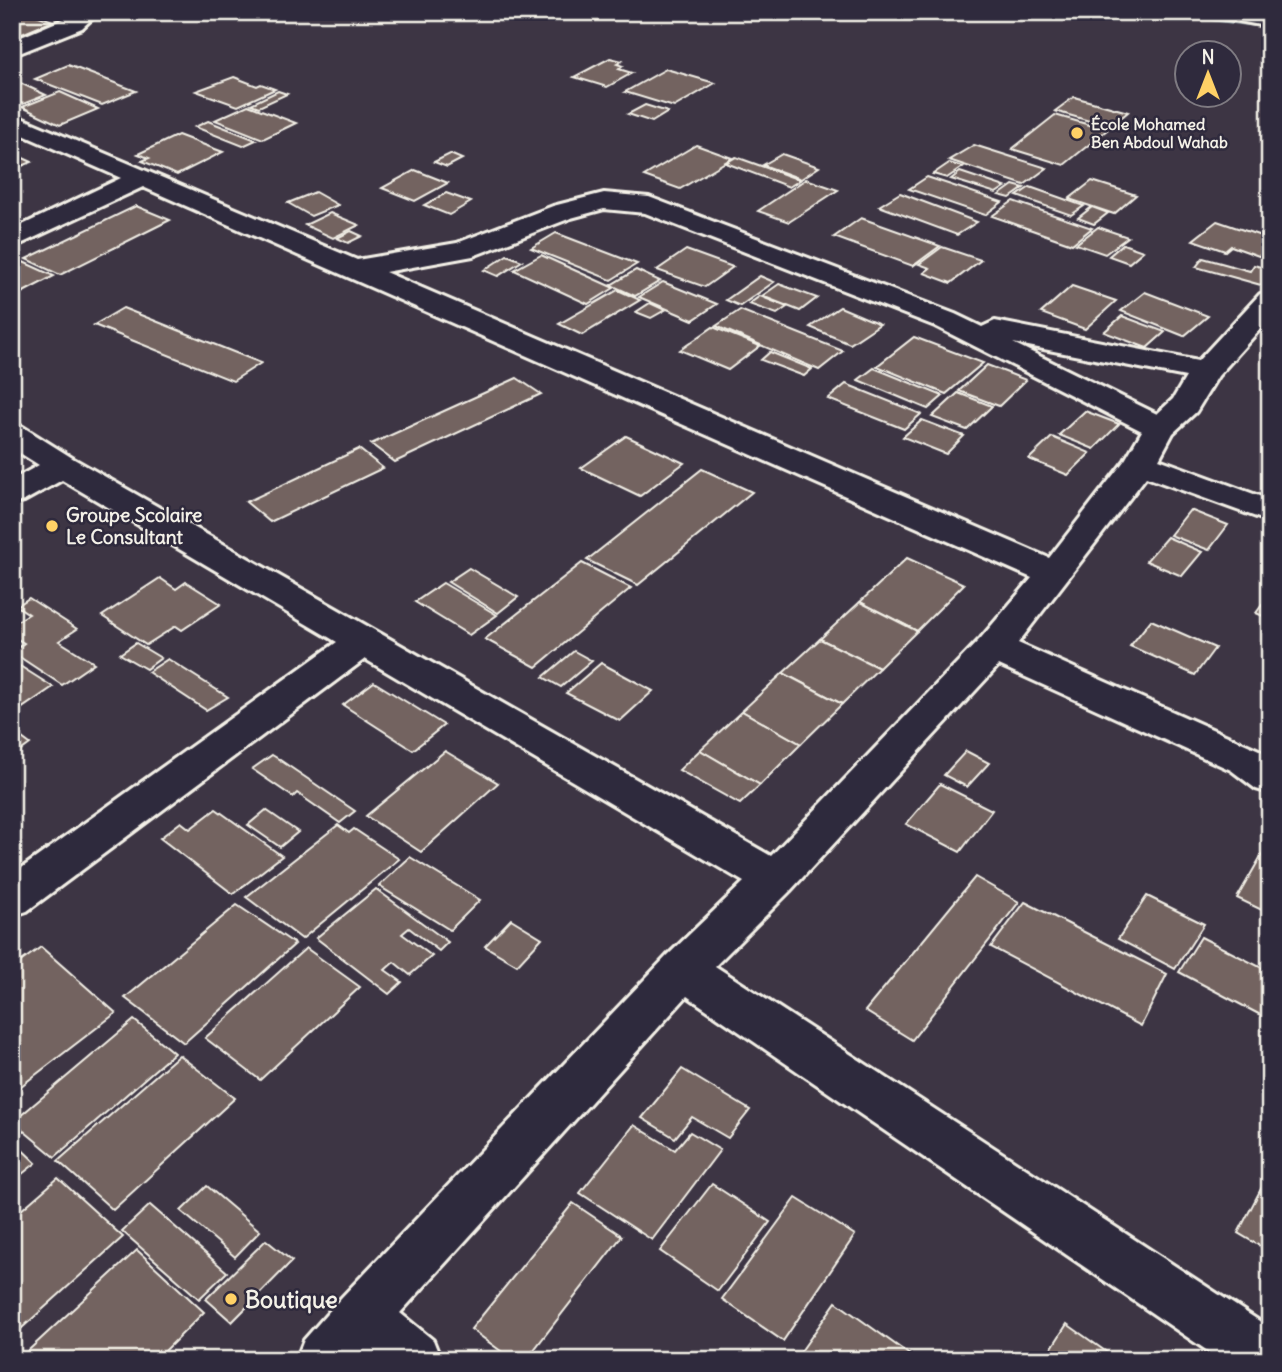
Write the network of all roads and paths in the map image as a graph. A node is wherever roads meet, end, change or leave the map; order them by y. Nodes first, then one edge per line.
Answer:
1 (88, 12) edge
2 (1226, 12) edge
3 (1260, 18) dead end
4 (12, 48) edge
5 (12, 121) edge
6 (142, 178) junction
7 (12, 240) edge
8 (350, 270) junction
9 (1270, 300) edge
10 (945, 320) junction
11 (1205, 372) junction
12 (12, 434) edge
13 (1150, 445) junction
14 (62, 466) junction
15 (12, 494) edge
16 (1270, 512) edge
17 (1055, 574) junction
18 (365, 640) junction
19 (994, 647) junction
20 (1270, 778) edge
21 (775, 879) junction
22 (12, 899) edge
23 (683, 969) junction
24 (361, 1316) junction
25 (324, 1360) edge
26 (413, 1360) edge
27 (1270, 1360) edge

1 - 4 street
2 - 3 street
5 - 6 street
6 - 7 street
6 - 8 street
8 - 10 street
8 - 17 street
9 - 11 street
10 - 11 street
10 - 13 street
11 - 13 street
12 - 14 street
13 - 16 street
13 - 17 street
14 - 15 street
14 - 18 street
17 - 19 street
18 - 21 street
18 - 22 street
19 - 20 street
19 - 21 street
21 - 23 street
23 - 24 street
23 - 27 street
24 - 25 street
24 - 26 street

